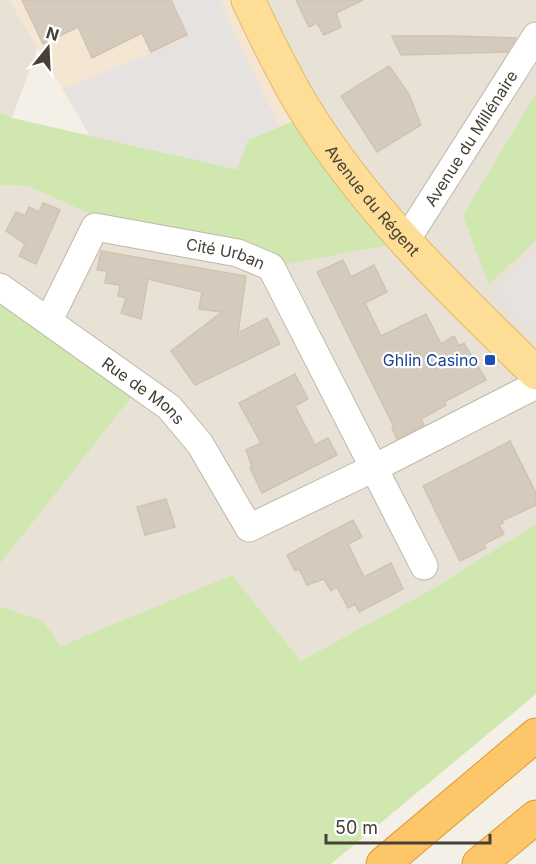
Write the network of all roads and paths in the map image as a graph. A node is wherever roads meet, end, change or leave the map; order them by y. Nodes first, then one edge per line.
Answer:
1 (248, 0) edge
2 (536, 36) edge
3 (405, 242) junction
4 (0, 287) edge
5 (49, 320) junction
6 (536, 373) edge
7 (536, 385) edge
8 (374, 468) junction
9 (423, 566) dead end
10 (536, 735) edge
11 (536, 817) edge
12 (383, 864) edge
13 (479, 864) edge

1 - 3 main road, Avenue du Régent
2 - 3 street, Avenue du Millénaire
3 - 6 main road, Avenue du Régent
4 - 5 street, Rue de Mons
5 - 8 street, Rue de Mons
5 - 8 street, Cité Urban
7 - 8 street
8 - 9 street, Cité Urban
10 - 12 highway
11 - 13 highway

